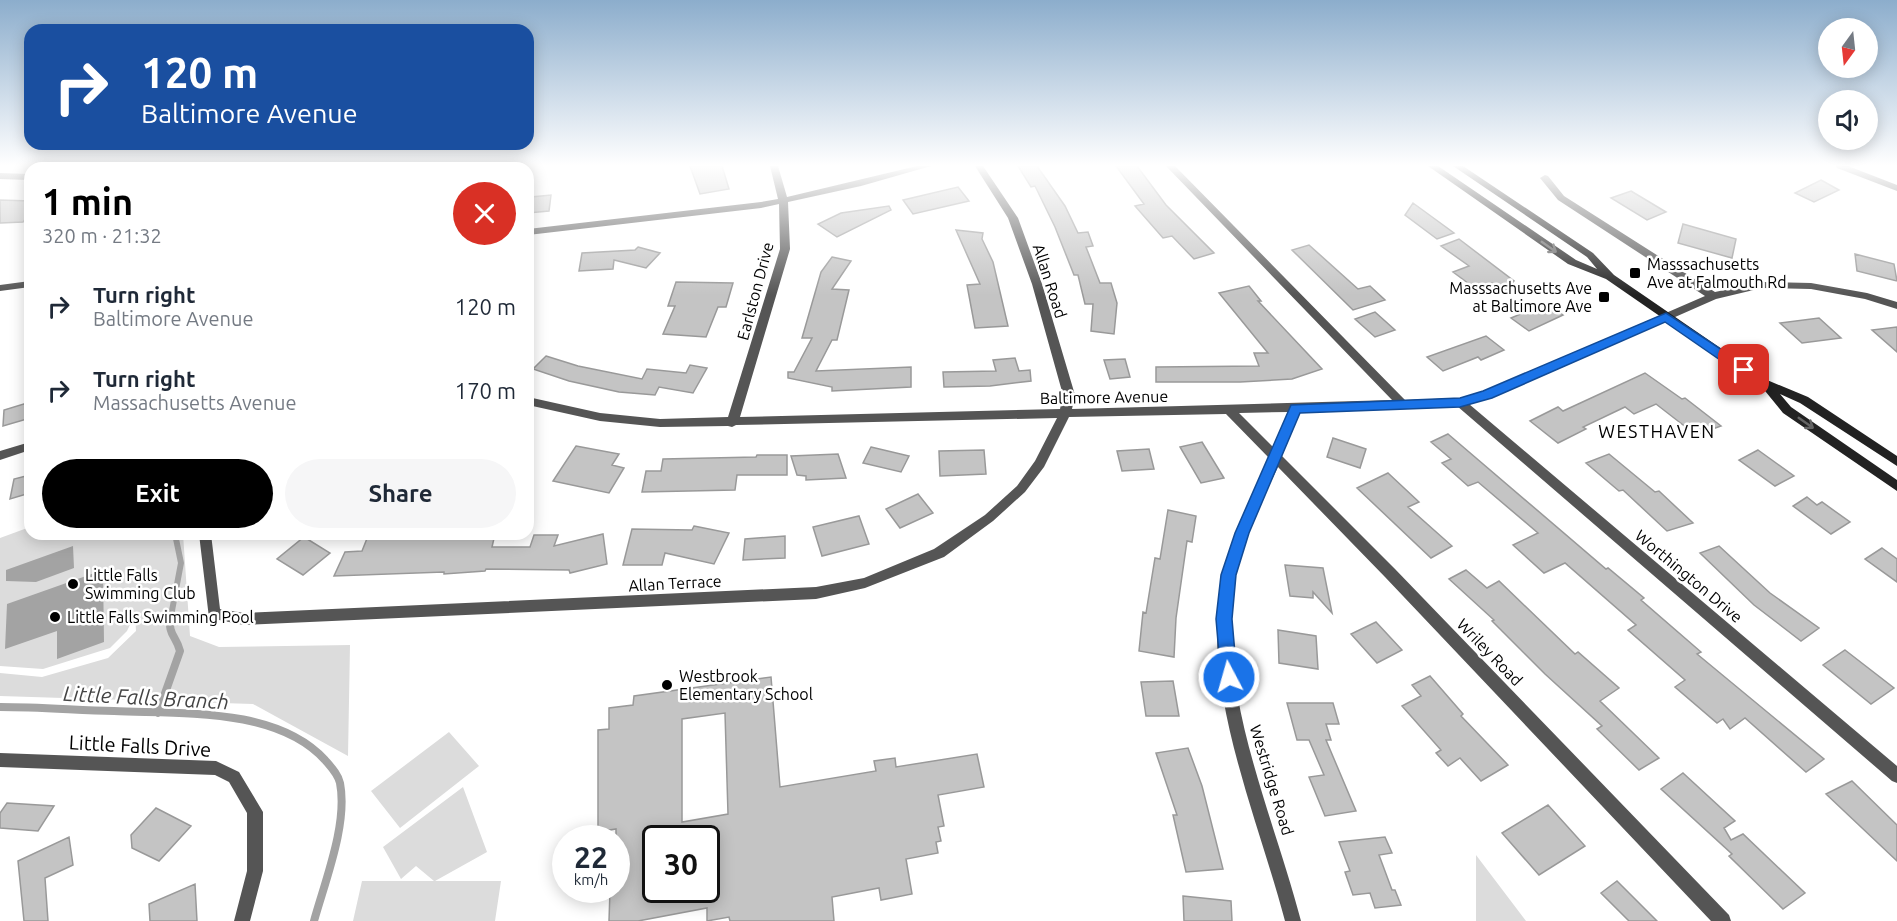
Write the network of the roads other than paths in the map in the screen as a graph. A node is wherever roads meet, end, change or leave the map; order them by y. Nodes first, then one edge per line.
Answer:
1 (711, 209) edge
2 (784, 209) edge
3 (1006, 209) edge
4 (1212, 209) edge
5 (1495, 209) edge
6 (1521, 209) edge
7 (1578, 209) edge
8 (534, 231) edge
9 (1610, 277) junction
10 (24, 285) edge
11 (0, 288) edge
12 (1713, 296) junction
13 (1897, 306) edge
14 (1666, 317) junction
15 (1763, 383) junction
16 (534, 402) edge
17 (1460, 402) junction
18 (1402, 404) junction
19 (1295, 408) junction
20 (1229, 410) junction
21 (1065, 414) junction
22 (732, 423) junction
23 (24, 448) edge
24 (0, 456) edge
25 (1275, 459) junction
26 (1897, 462) edge
27 (1897, 486) edge
28 (206, 540) edge
29 (0, 760) edge
30 (1897, 776) edge
31 (242, 921) edge
32 (1293, 921) edge
33 (1723, 921) edge

1 - 8 street
2 - 22 street, Earlston Drive
3 - 21 street, Allan Road
4 - 18 street
5 -> 9 main road
6 - 9 main road
7 - 12 street
9 - 14 main road
10 - 11 street
12 - 13 street, Baltimore Avenue
12 - 14 street, Baltimore Avenue
14 - 15 main road
14 - 17 street, Baltimore Avenue
15 - 26 main road
15 -> 27 main road
16 - 22 street, Baltimore Avenue
17 - 18 street, Baltimore Avenue
17 - 30 street, Worthington Drive
18 - 19 street, Baltimore Avenue
19 - 20 street, Baltimore Avenue
19 - 25 street, Westridge Road
20 - 21 street, Baltimore Avenue
20 - 25 street, Wriley Road
21 - 22 street, Baltimore Avenue
21 - 28 street, Allan Terrace
23 - 24 street
25 - 32 street, Westridge Road
25 - 33 street, Wriley Road
29 - 31 street, Little Falls Drive

